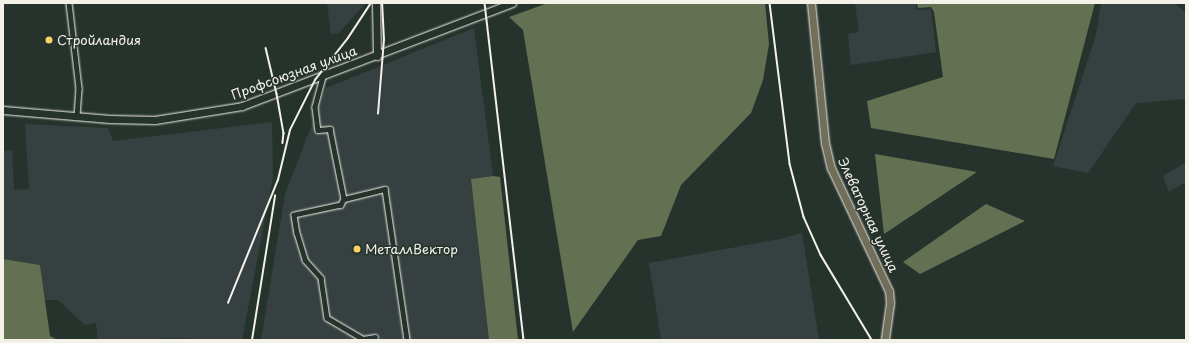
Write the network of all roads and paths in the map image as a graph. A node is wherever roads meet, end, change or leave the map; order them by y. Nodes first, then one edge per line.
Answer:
1 (69, 3) edge
2 (376, 3) edge
3 (511, 3) edge
4 (811, 3) edge
5 (377, 56) junction
6 (323, 77) junction
7 (3, 110) edge
8 (77, 117) junction
9 (344, 199) junction
10 (375, 337) dead end
11 (407, 340) edge
12 (885, 340) edge

1 - 8 street
2 - 5 main road
3 - 5 main road, Профсоюзная улица
4 - 12 main road, Элеваторная улица
5 - 6 main road, Профсоюзная улица
6 - 8 main road, Профсоюзная улица
6 - 9 street
7 - 8 main road, Профсоюзная улица
9 - 10 street
9 - 11 street

